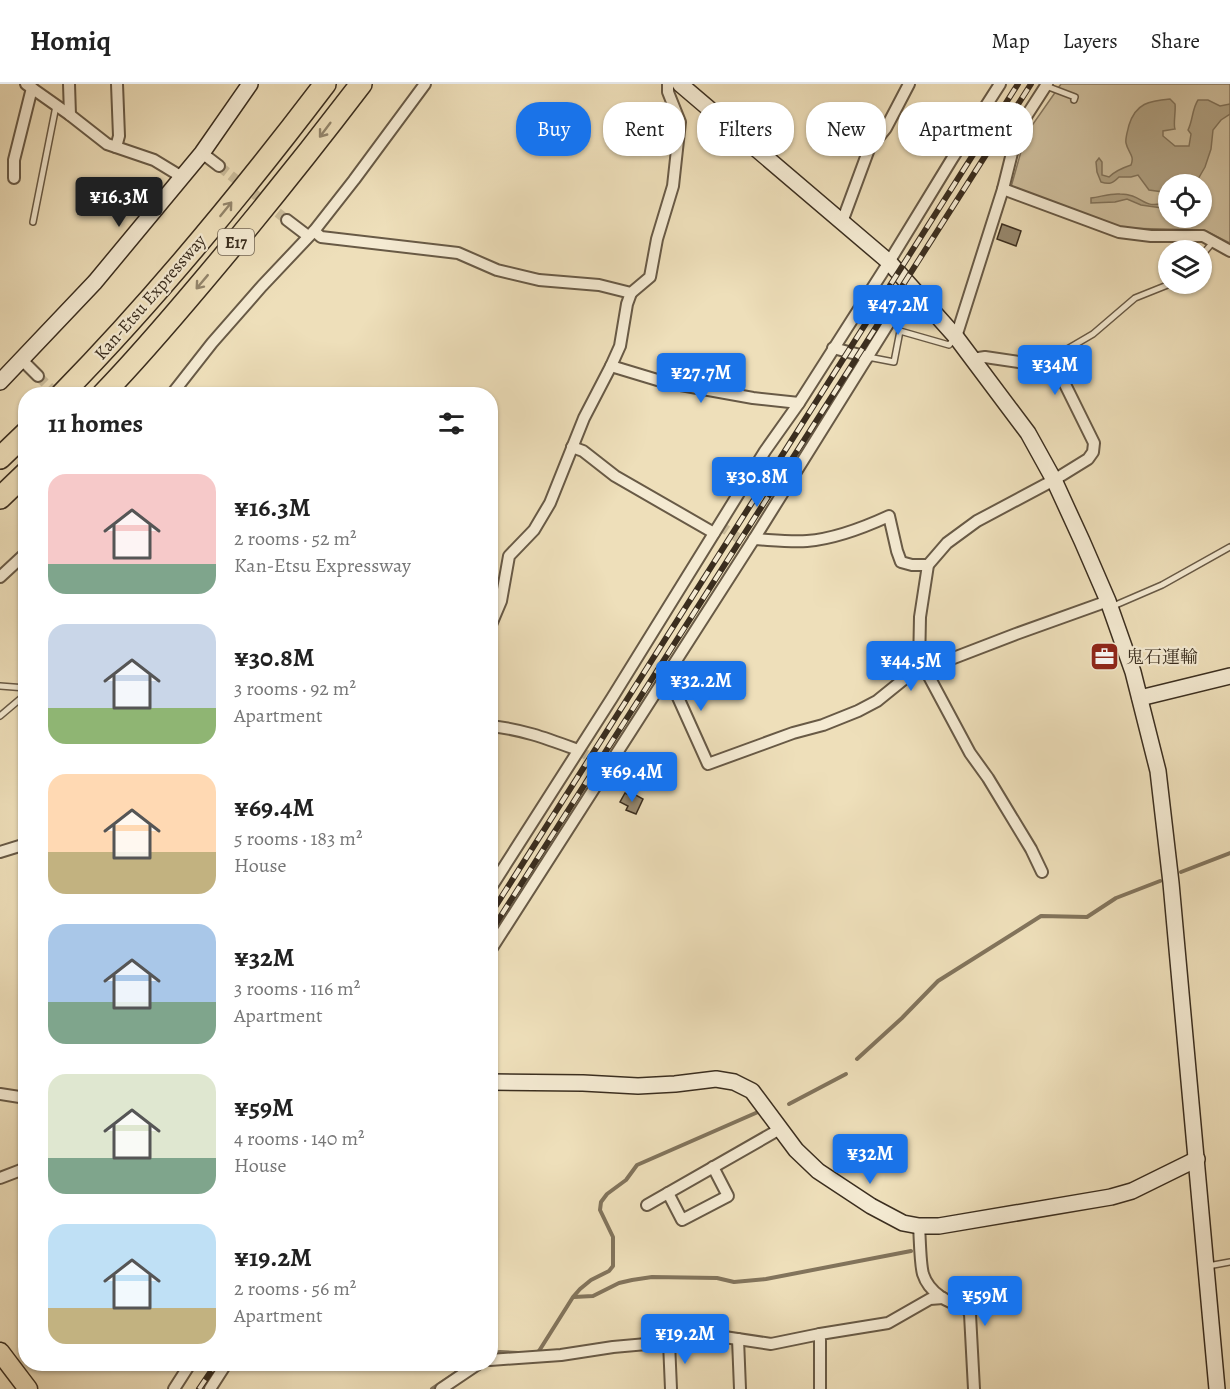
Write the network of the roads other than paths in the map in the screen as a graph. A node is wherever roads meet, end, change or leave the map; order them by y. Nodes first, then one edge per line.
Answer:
1 (69, 84) edge
2 (117, 84) edge
3 (250, 84) edge
4 (325, 84) edge
5 (361, 84) edge
6 (425, 84) edge
7 (669, 84) edge
8 (680, 84) edge
9 (909, 84) edge
10 (1000, 84) edge
11 (1047, 85) edge
12 (33, 87) edge
13 (1074, 100) dead end
14 (56, 105) junction
15 (70, 116) junction
16 (116, 147) junction
17 (202, 153) junction
18 (219, 166) tunnel mouth
19 (182, 177) junction
20 (14, 178) dead end
21 (1003, 189) junction
22 (287, 220) tunnel mouth
23 (33, 222) dead end
24 (842, 222) junction
25 (311, 233) junction
26 (1213, 242) joint
27 (1230, 251) edge
28 (889, 262) junction
29 (1158, 289) edge
30 (631, 293) junction
31 (903, 300) dead end
32 (956, 337) junction
33 (833, 348) junction
34 (868, 357) junction
35 (972, 359) junction
36 (22, 360) junction
37 (1053, 360) junction
38 (611, 366) junction
39 (38, 376) tunnel mouth
40 (0, 382) edge
41 (69, 387) edge
42 (109, 387) edge
43 (177, 387) edge
44 (799, 403) junction
45 (18, 441) edge
46 (572, 447) junction
47 (0, 458) edge
48 (1054, 480) junction
49 (18, 481) edge
50 (0, 498) edge
51 (714, 533) junction
52 (754, 539) junction
53 (1230, 547) edge
54 (18, 560) edge
55 (928, 564) junction
56 (0, 577) edge
57 (1109, 604) junction
58 (498, 608) edge
59 (922, 668) junction
60 (667, 673) junction
61 (1230, 676) edge
62 (0, 686) edge
63 (18, 687) edge
64 (1140, 699) junction
65 (18, 701) edge
66 (0, 716) edge
67 (498, 726) edge
68 (578, 750) junction
69 (18, 846) edge
70 (0, 852) edge
71 (1042, 872) dead end
72 (498, 875) edge
73 (498, 938) edge
74 (498, 1082) edge
75 (0, 1094) edge
76 (18, 1097) edge
77 (780, 1129) junction
78 (1197, 1159) junction
79 (713, 1167) junction
80 (18, 1171) edge
81 (0, 1178) edge
82 (668, 1193) junction
83 (647, 1205) dead end
84 (919, 1226) junction
85 (1230, 1262) edge
86 (1206, 1266) junction
87 (943, 1298) junction
88 (820, 1334) junction
89 (738, 1339) junction
90 (669, 1342) junction
91 (0, 1352) edge
92 (498, 1360) edge
93 (186, 1371) edge
94 (222, 1371) edge
95 (468, 1371) edge
96 (27, 1389) edge
97 (174, 1389) edge
98 (210, 1389) edge
99 (441, 1389) edge
100 (671, 1389) edge
101 (740, 1389) edge
102 (820, 1389) edge
103 (974, 1389) edge
104 (1217, 1389) edge

1 - 15 street
2 - 16 street
3 - 17 street
41 -> 4 highway, Kan-Etsu Expressway / E17
5 -> 42 highway, Kan-Etsu Expressway / E17
6 - 25 street
7 - 30 street
8 - 24 street
9 - 24 street
10 - 28 street
11 - 13 lane
11 - 21 street
12 - 14 street
12 - 20 street
14 - 15 street
14 - 23 lane
15 - 16 street
16 - 19 street
17 - 18 street
17 - 19 street
19 - 36 street
21 - 26 street
21 - 32 street
22 - 25 street
24 - 28 street
25 - 30 street
25 - 43 street
26 - 27 street
28 - 32 street
28 - 33 street
29 - 37 lane
30 - 38 street
31 - 34 street
32 - 34 lane
32 - 35 street
33 - 34 street
33 - 44 street
34 - 52 street
35 - 37 street
35 - 48 street
36 - 39 street
36 - 40 street
37 - 48 street
38 - 44 street
38 - 46 street
44 - 51 street
45 - 47 highway
46 - 51 street
46 - 58 street
48 - 55 street
48 - 57 street
49 - 50 highway
51 - 68 street
52 - 55 street
52 - 60 street
53 - 57 lane
54 - 56 street
55 - 59 street
57 - 59 street
57 - 64 street
59 - 60 street
59 - 71 street
60 - 73 street
61 - 64 street
62 - 63 lane
64 - 78 street
65 - 66 lane
67 - 68 street
68 - 72 street
69 - 70 street
74 - 77 street
75 - 76 street
77 - 79 street
77 - 84 street
78 - 84 street
78 - 86 street
79 - 82 street
79 - 82 street
80 - 81 street
82 - 83 street
84 - 87 street
85 - 86 lane
86 - 104 street
87 - 88 street
87 - 103 street
88 - 89 street
88 - 102 street
89 - 90 street
89 - 101 street
90 - 92 street
90 - 100 street
91 - 96 main road
93 - 97 street
94 - 98 street
95 - 99 street

